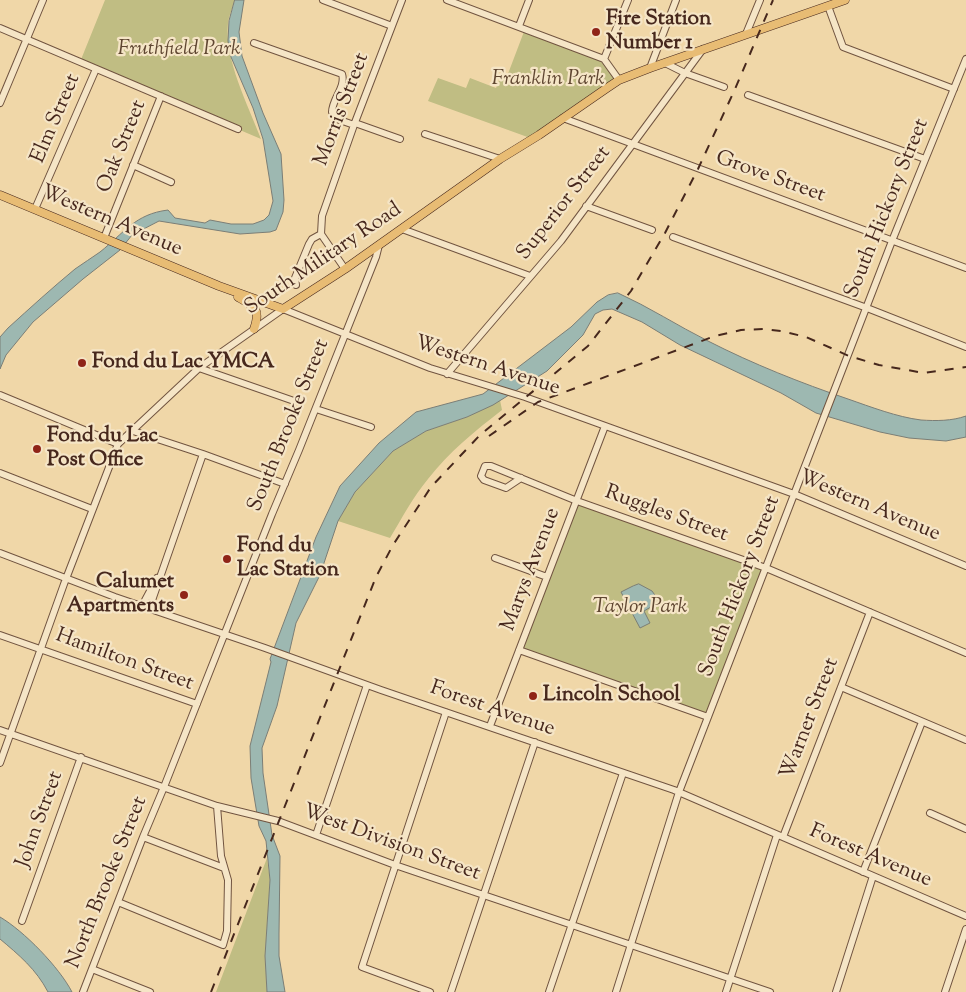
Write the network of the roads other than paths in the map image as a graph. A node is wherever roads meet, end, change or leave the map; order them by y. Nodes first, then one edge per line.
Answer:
1 (43, 0) edge
2 (323, 0) edge
3 (402, 0) edge
4 (446, 0) edge
5 (529, 0) edge
6 (628, 0) edge
7 (676, 0) edge
8 (760, 0) edge
9 (845, 0) edge
10 (828, 6) junction
11 (392, 26) junction
12 (519, 26) junction
13 (0, 28) edge
14 (746, 34) junction
15 (26, 39) junction
16 (254, 43) dead end
17 (703, 49) junction
18 (604, 59) junction
19 (966, 59) edge
20 (665, 63) junction
21 (650, 68) junction
22 (96, 69) junction
23 (686, 73) junction
24 (619, 80) junction
25 (724, 87) dead end
26 (954, 89) junction
27 (748, 95) dead end
28 (161, 96) junction
29 (0, 103) edge
30 (563, 118) junction
31 (355, 124) junction
32 (238, 128) dead end
33 (425, 134) dead end
34 (400, 139) dead end
35 (632, 145) junction
36 (500, 159) junction
37 (926, 159) junction
38 (133, 165) junction
39 (171, 182) dead end
40 (0, 195) edge
41 (586, 206) junction
42 (35, 210) junction
43 (402, 229) junction
44 (652, 230) dead end
45 (321, 234) junction
46 (673, 237) dead end
47 (106, 239) junction
48 (892, 241) junction
49 (379, 244) junction
50 (966, 268) edge
51 (345, 269) junction
52 (530, 276) junction
53 (296, 285) dead end
54 (219, 286) junction
55 (867, 308) junction
56 (283, 309) junction
57 (254, 329) junction
58 (345, 334) junction
59 (966, 347) edge
60 (199, 368) junction
61 (447, 374) junction
62 (0, 395) edge
63 (294, 401) dead end
64 (316, 409) junction
65 (605, 426) junction
66 (371, 427) dead end
67 (133, 430) junction
68 (118, 444) junction
69 (203, 454) junction
70 (0, 473) edge
71 (521, 478) junction
72 (285, 484) junction
73 (794, 494) junction
74 (577, 501) junction
75 (92, 509) junction
76 (0, 553) edge
77 (495, 558) dead end
78 (966, 566) edge
79 (766, 568) junction
80 (547, 577) junction
81 (66, 579) junction
82 (145, 608) junction
83 (870, 612) junction
84 (224, 634) junction
85 (0, 635) edge
86 (40, 649) junction
87 (519, 650) junction
88 (966, 653) edge
89 (367, 685) junction
90 (841, 687) junction
91 (197, 704) junction
92 (446, 712) junction
93 (708, 717) junction
94 (922, 722) junction
95 (490, 726) junction
96 (0, 730) edge
97 (10, 733) junction
98 (966, 740) edge
99 (535, 742) junction
100 (81, 757) junction
101 (0, 763) edge
102 (623, 773) junction
103 (164, 787) junction
104 (679, 792) junction
105 (217, 806) junction
106 (930, 813) dead end
107 (966, 828) edge
108 (316, 835) junction
109 (780, 836) junction
110 (143, 837) junction
111 (395, 865) junction
112 (224, 868) junction
113 (864, 872) junction
114 (873, 876) junction
115 (484, 895) junction
116 (118, 902) junction
117 (966, 916) edge
118 (22, 921) dead end
119 (572, 925) junction
120 (966, 929) edge
121 (631, 944) junction
122 (92, 970) junction
123 (730, 978) junction
124 (83, 992) edge
125 (150, 992) edge
126 (430, 992) edge
127 (451, 992) edge
128 (549, 992) edge
129 (616, 992) edge
130 (726, 992) edge
131 (770, 992) edge
132 (836, 992) edge
133 (945, 992) edge

1 - 15 street
2 - 11 street
3 - 11 street, Morris Street
4 - 12 street
5 - 12 street
6 - 18 street
7 - 21 street
8 - 14 street
9 - 10 main road, South Military Road
10 - 14 main road, South Military Road
10 - 26 street
11 - 31 street, Morris Street
12 - 18 street
13 - 15 street
14 - 17 main road, South Military Road
15 - 22 street
15 - 29 street
16 - 31 street
17 - 20 main road, South Military Road
17 - 23 street, Superior Street
18 - 24 street
19 - 26 street, South Hickory Street
20 - 21 main road, South Military Road
20 - 23 street
21 - 24 main road, South Military Road
22 - 28 street
22 - 42 street, Elm Street
23 - 25 street
23 - 35 street, Superior Street
24 - 30 main road, South Military Road
26 - 37 street, South Hickory Street
27 - 37 street
28 - 32 street
28 - 38 street, Oak Street
30 - 35 street, Grove Street
30 - 36 main road, South Military Road
31 - 34 street
31 - 45 street, Morris Street
33 - 36 street
35 - 41 street, Superior Street
35 - 48 street, Grove Street
36 - 43 main road, South Military Road
37 - 48 street, South Hickory Street
38 - 39 street
38 - 47 street, Oak Street
40 - 42 main road, Western Avenue
41 - 44 street
41 - 52 street, Superior Street
42 - 47 main road, Western Avenue
43 - 49 main road, South Military Road
43 - 52 street
45 - 51 street
45 - 53 street
46 - 55 street
47 - 54 main road, Western Avenue
48 - 50 street, Grove Street
48 - 55 street, South Hickory Street
49 - 51 main road, South Military Road
49 - 58 street, South Brooke Street
51 - 56 main road, South Military Road
52 - 61 street, Superior Street
54 - 56 main road, Western Avenue
54 - 57 main road
55 - 59 street
55 - 73 street, South Hickory Street
56 - 57 street, South Military Road
56 - 58 street, Western Avenue
57 - 60 street, South Military Road
58 - 61 street, Western Avenue
58 - 64 street, South Brooke Street
60 - 63 street
60 - 67 street, South Military Road
61 - 65 street, Western Avenue
62 - 68 street
64 - 66 street
64 - 72 street, South Brooke Street
65 - 73 street, Western Avenue
65 - 74 street, Marys Avenue
67 - 68 street, South Military Road
67 - 69 street
68 - 75 street, South Military Road
69 - 72 street
69 - 82 street
70 - 75 street
71 - 71 street, Ruggles Street
71 - 74 street, Ruggles Street
72 - 84 street, South Brooke Street
73 - 78 street, Western Avenue
73 - 79 street, South Hickory Street
74 - 79 street, Ruggles Street
74 - 80 street, Marys Avenue
75 - 81 street, South Military Road
76 - 81 street, Forest Avenue
77 - 80 street
79 - 83 street, Ruggles Street
79 - 93 street, South Hickory Street
80 - 87 street, Marys Avenue
81 - 82 street, Forest Avenue
81 - 86 street, South Military Road
82 - 84 street, Forest Avenue
83 - 88 street, Ruggles Street
83 - 90 street, Warner Street
84 - 89 street, Forest Avenue
84 - 91 street, South Brooke Street
85 - 86 street, Hamilton Street
86 - 91 street, Hamilton Street
86 - 97 street, South Military Road
87 - 93 street
87 - 95 street, Marys Avenue
89 - 92 street, Forest Avenue
89 - 108 street
90 - 94 street
90 - 109 street, Warner Street
91 - 103 street, South Brooke Street
92 - 95 street, Forest Avenue
92 - 111 street
93 - 104 street, South Hickory Street
94 - 98 street
94 - 113 street
95 - 99 street, Forest Avenue
96 - 97 street, West Division Street
97 - 100 street, West Division Street
97 - 101 street, South Military Road
99 - 102 street, Forest Avenue
99 - 115 street
100 - 103 street, West Division Street
100 - 118 street, John Street
102 - 104 street, Forest Avenue
102 - 119 street
103 - 105 street, West Division Street
103 - 110 street, North Brooke Street
104 - 109 street, Forest Avenue
104 - 121 street, South Hickory Street
105 - 108 street, West Division Street
105 - 112 street
106 - 107 street
108 - 111 street, West Division Street
109 - 113 street, Forest Avenue
109 - 123 street, Warner Street
110 - 112 street
110 - 116 street, North Brooke Street
111 - 115 street, West Division Street
111 - 126 street
112 - 116 street
113 - 114 street, Forest Avenue
114 - 117 street, Forest Avenue
114 - 132 street
115 - 119 street, West Division Street
115 - 127 street
116 - 122 street, North Brooke Street
119 - 121 street, West Division Street
119 - 128 street
120 - 133 street
121 - 123 street, West Division Street
121 - 129 street, South Hickory Street
122 - 124 street, North Brooke Street
122 - 125 street
123 - 130 street, Warner Street
123 - 131 street, West Division Street

